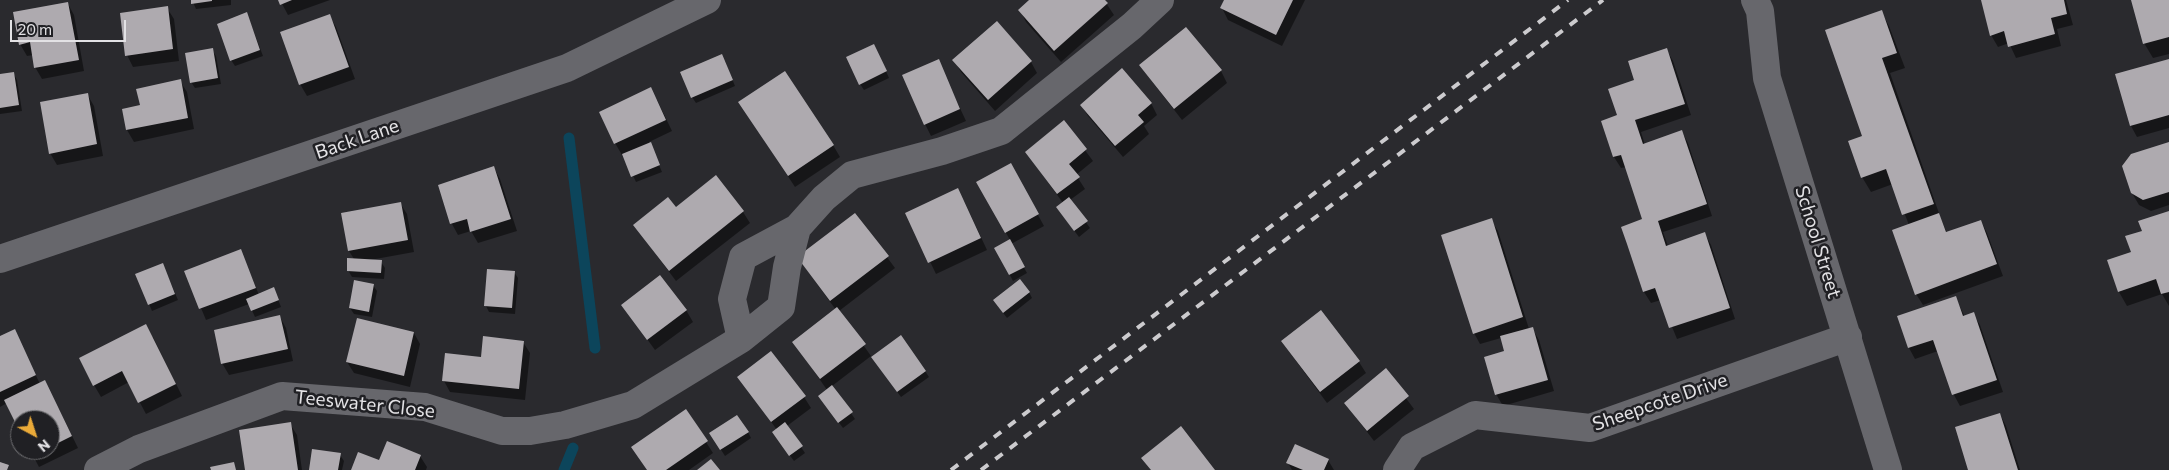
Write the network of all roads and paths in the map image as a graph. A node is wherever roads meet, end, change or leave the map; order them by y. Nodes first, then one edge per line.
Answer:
1 (707, 0) edge
2 (1160, 0) edge
3 (1763, 4) edge
4 (797, 228) junction
5 (0, 259) edge
6 (1848, 337) junction
7 (741, 339) junction
8 (98, 470) edge
9 (1397, 470) edge
10 (1888, 470) edge

1 - 5 street, Back Lane
2 - 4 street
3 - 6 street, School Street
4 - 7 street, Teeswater Close
4 - 7 street
6 - 9 street, Sheepcote Drive
6 - 10 street, School Street
7 - 8 street, Teeswater Close

